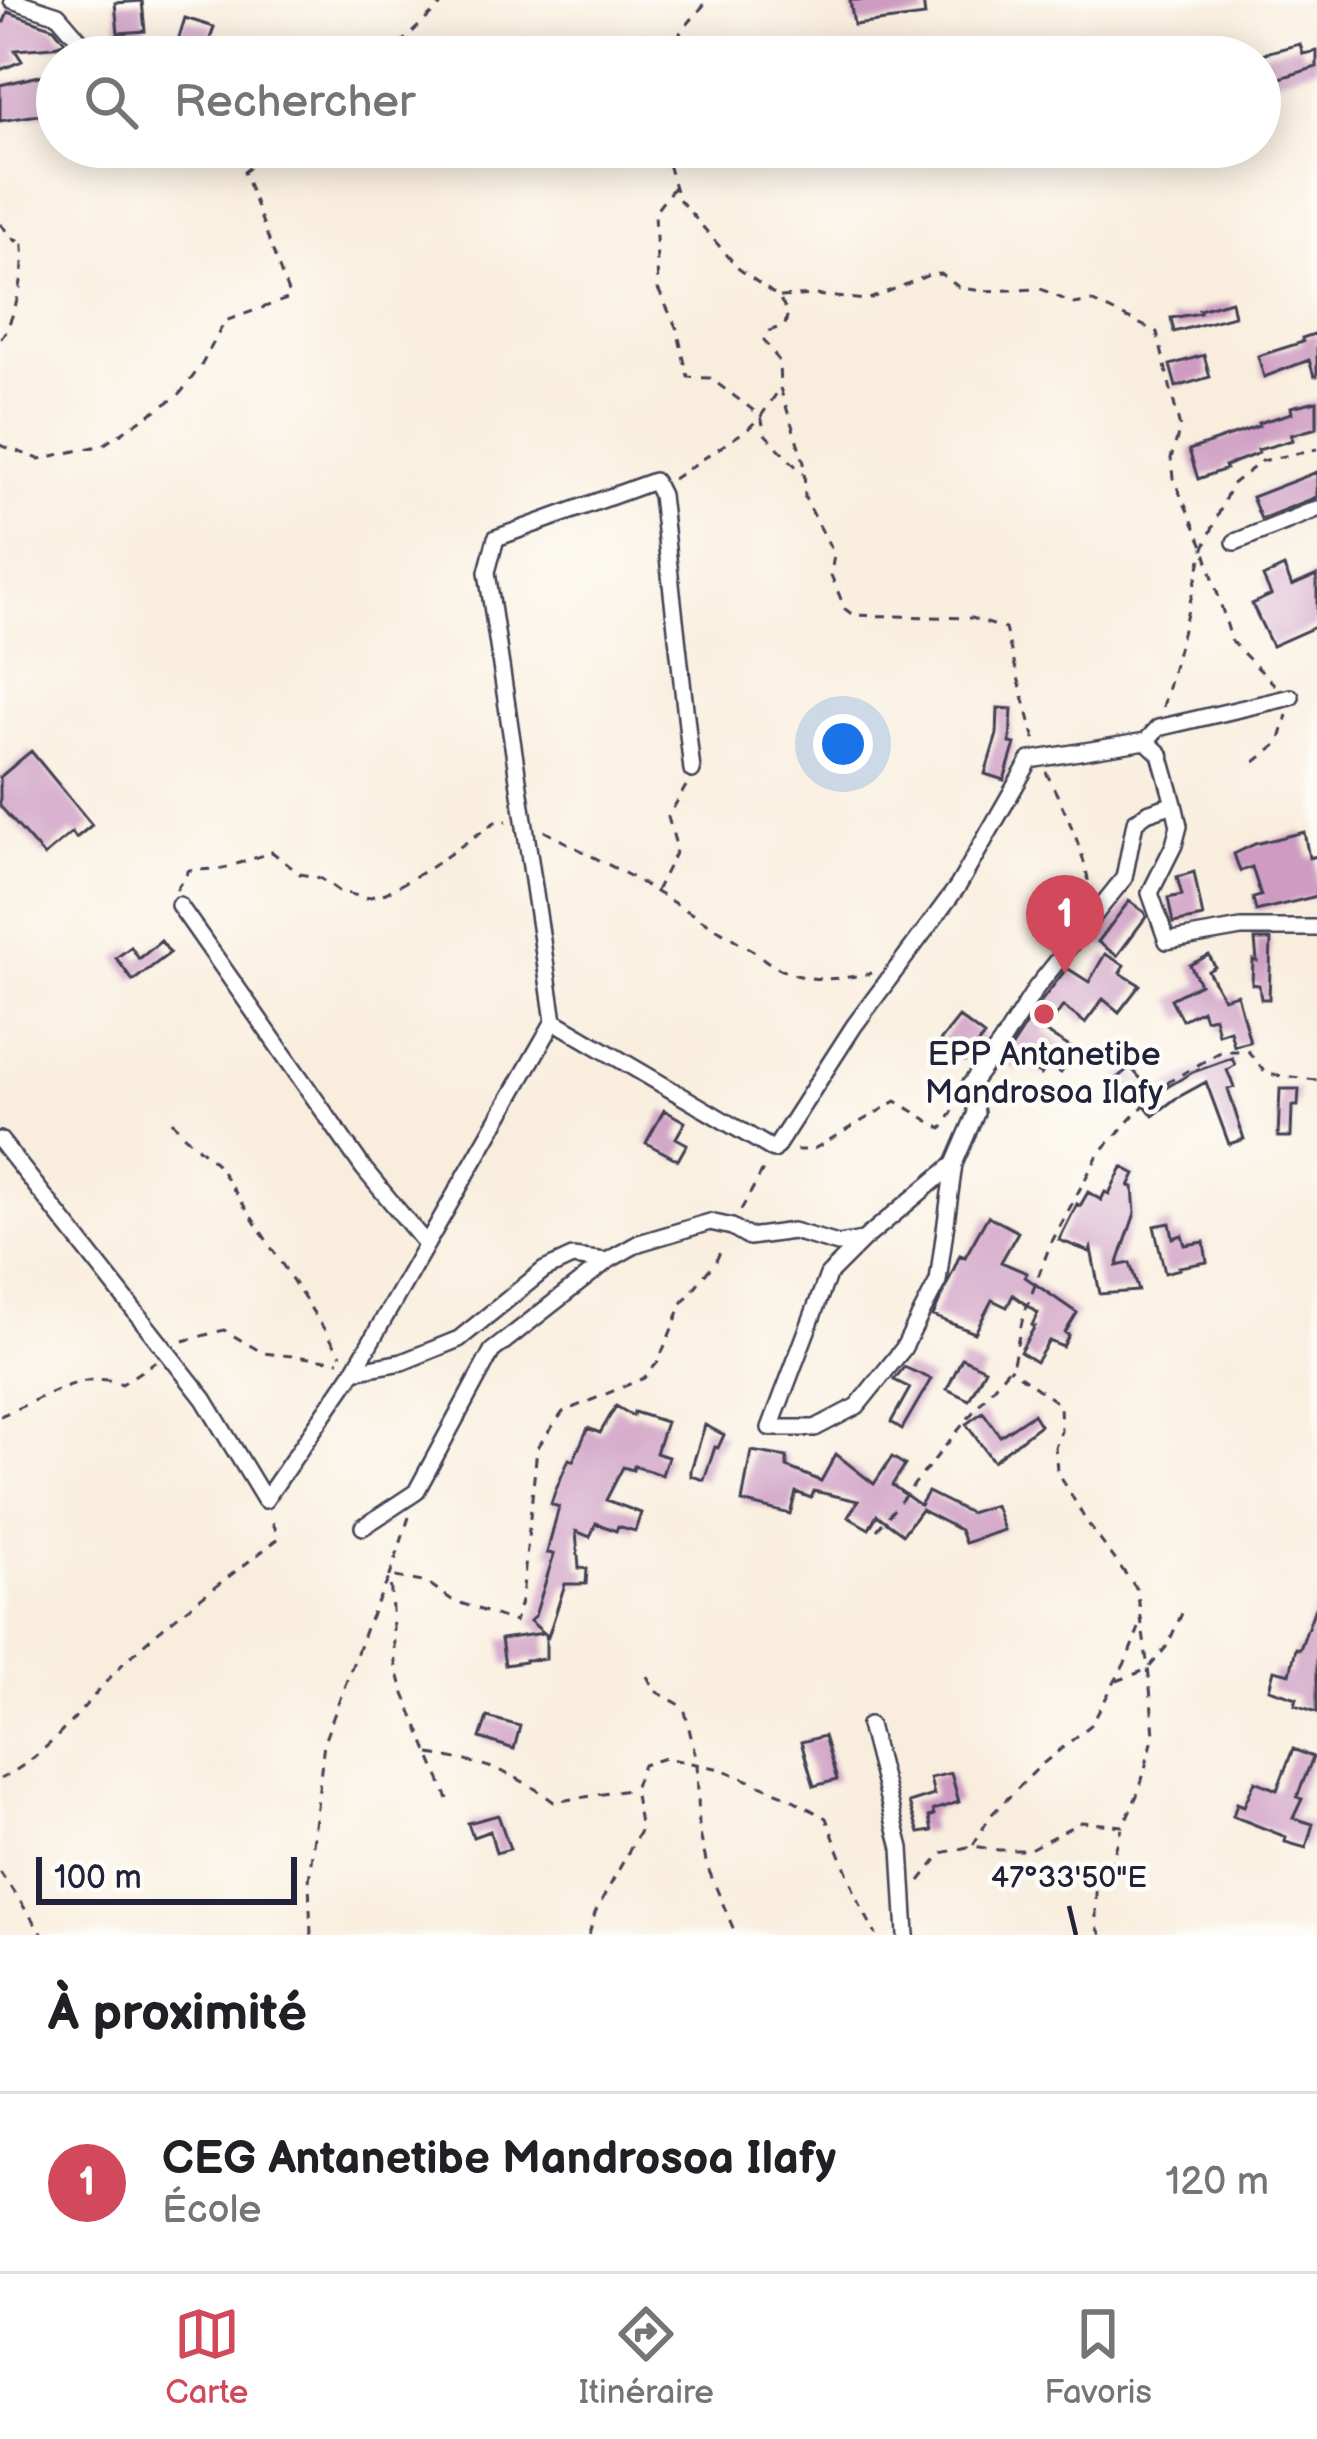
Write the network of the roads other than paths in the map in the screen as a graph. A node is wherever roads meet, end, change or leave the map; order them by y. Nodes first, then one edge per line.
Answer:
1 (12, 0) edge
2 (76, 36) edge
3 (1317, 509) edge
4 (1235, 542) dead end
5 (1291, 698) road end
6 (1152, 734) junction
7 (692, 770) road end
8 (1174, 804) junction
9 (179, 905) dead end
10 (1317, 928) edge
11 (554, 1021) junction
12 (0, 1140) edge
13 (954, 1164) junction
14 (863, 1240) junction
15 (426, 1244) junction
16 (607, 1261) junction
17 (349, 1366) junction
18 (363, 1527) dead end
19 (868, 1725) dead end
20 (906, 1935) edge

1 - 2 street
3 - 4 street
5 - 6 street
6 - 8 street
6 - 11 street
7 - 11 street
8 - 10 street
8 - 13 street
9 - 15 street
11 - 15 street
12 - 17 street
13 - 14 street
13 - 14 street
14 - 16 street
15 - 17 street
16 - 17 street
16 - 18 street
19 - 20 street

